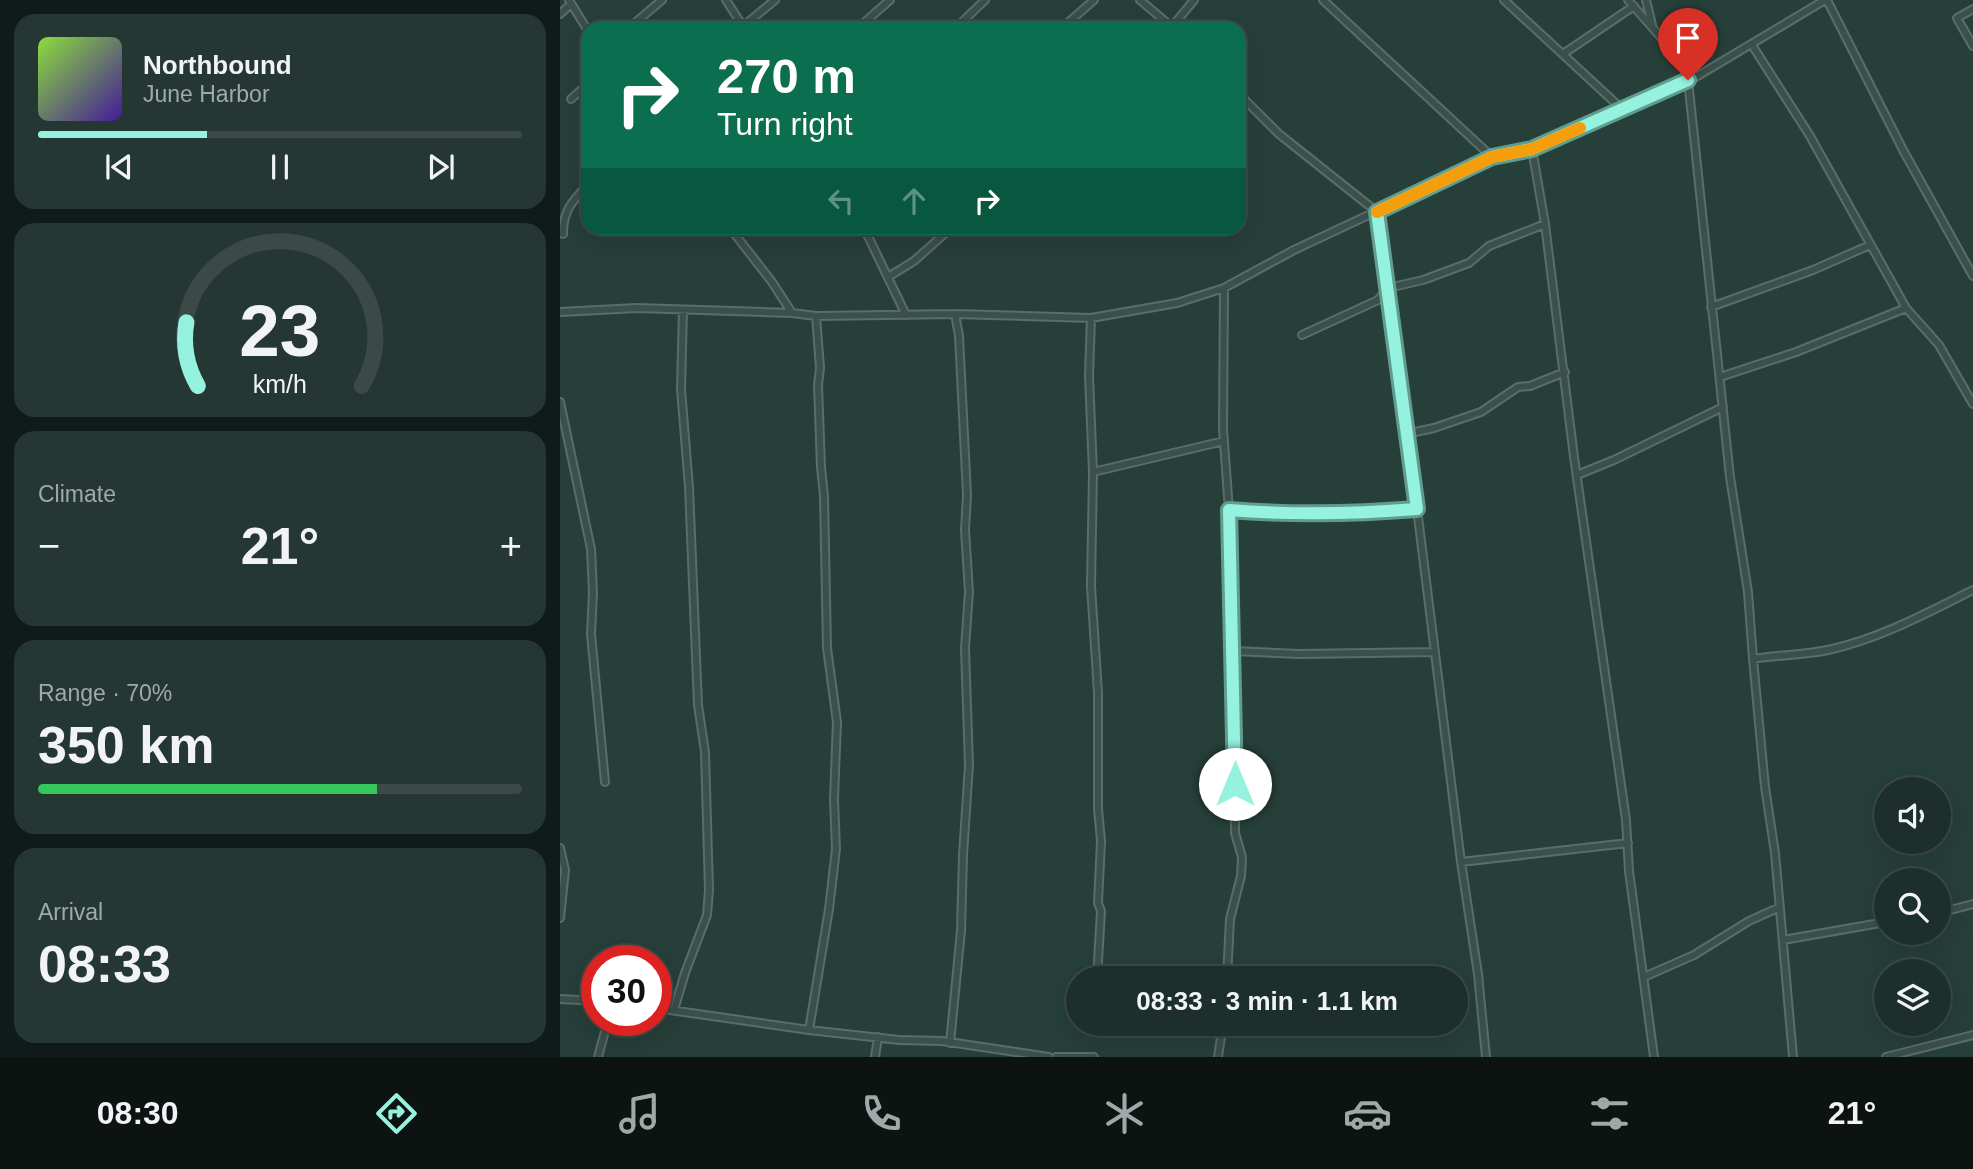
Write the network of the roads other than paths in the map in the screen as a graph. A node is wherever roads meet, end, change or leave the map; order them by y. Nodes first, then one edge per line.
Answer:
1 (662, 0) edge
2 (726, 0) edge
3 (775, 0) edge
4 (890, 0) edge
5 (985, 0) edge
6 (1094, 0) edge
7 (1140, 0) edge
8 (1194, 0) edge
9 (1322, 0) edge
10 (1504, 0) edge
11 (1646, 0) edge
12 (1826, 0) edge
13 (570, 2) edge
14 (1631, 3) edge
15 (1973, 9) edge
16 (560, 14) edge
17 (582, 21) edge
18 (637, 21) edge
19 (739, 21) edge
20 (750, 21) edge
21 (866, 21) edge
22 (963, 21) edge
23 (1070, 21) edge
24 (1164, 21) edge
25 (1178, 21) edge
26 (1653, 26) junction
27 (1752, 45) junction
28 (1973, 46) edge
29 (1563, 54) junction
30 (1696, 77) junction
31 (1688, 80) junction
32 (581, 91) edge
33 (572, 99) dead end
34 (1246, 101) edge
35 (1622, 109) junction
36 (1532, 149) junction
37 (1492, 157) junction
38 (581, 192) edge
39 (1377, 212) junction
40 (1545, 224) junction
41 (563, 234) dead end
42 (735, 235) edge
43 (867, 235) edge
44 (943, 235) edge
45 (1870, 245) junction
46 (1973, 276) edge
47 (888, 277) junction
48 (1224, 288) junction
49 (1388, 288) junction
50 (1711, 307) junction
51 (1906, 308) junction
52 (683, 310) junction
53 (560, 312) edge
54 (792, 313) junction
55 (955, 314) junction
56 (906, 315) junction
57 (816, 316) junction
58 (1091, 318) junction
59 (1302, 335) dead end
60 (1565, 372) junction
61 (1720, 377) junction
62 (560, 402) edge
63 (1973, 404) edge
64 (1723, 407) junction
65 (1406, 434) junction
66 (1224, 441) junction
67 (1093, 472) junction
68 (1577, 475) junction
69 (1417, 509) junction
70 (1229, 510) junction
71 (1973, 590) edge
72 (1234, 651) junction
73 (1435, 652) junction
74 (1753, 659) junction
75 (605, 782) dead end
76 (1628, 843) junction
77 (560, 848) edge
78 (1461, 862) junction
79 (1973, 904) edge
80 (1780, 907) junction
81 (1951, 910) edge
82 (560, 918) edge
83 (1874, 924) edge
84 (1783, 940) junction
85 (1098, 966) edge
86 (1228, 966) edge
87 (1644, 977) junction
88 (560, 999) edge
89 (581, 1000) edge
90 (674, 1010) joint
91 (808, 1030) junction
92 (1973, 1035) edge
93 (604, 1036) edge
94 (1221, 1036) edge
95 (878, 1037) junction
96 (950, 1043) junction
97 (598, 1057) edge
98 (875, 1057) edge
99 (1049, 1057) edge
100 (1056, 1057) edge
101 (1094, 1057) edge
102 (1218, 1057) edge
103 (1486, 1057) edge
104 (1654, 1057) edge
105 (1793, 1057) edge
106 (1886, 1057) edge

1 - 18 street
2 - 19 street
3 - 20 street
4 - 21 street
5 - 22 street
6 - 23 street
7 - 24 street
8 - 25 street
9 - 37 street
10 - 29 street
11 - 26 street
12 - 27 street
12 - 46 street
13 - 16 street
13 - 17 street
14 - 26 street
14 - 29 street
15 - 28 street
26 - 30 street
27 - 30 street
27 - 45 street
29 - 35 street
30 - 31 street
31 - 35 street
31 - 50 street
32 - 33 street
34 - 39 street
35 - 36 street
36 - 37 street
36 - 40 street
37 - 39 street
38 - 41 street
39 - 48 street
39 - 49 street
40 - 49 street
40 - 60 street
42 - 54 street
43 - 47 street
44 - 47 street
45 - 50 street
45 - 51 street
47 - 56 street
48 - 58 street
48 - 66 street
49 - 59 street
49 - 65 street
50 - 61 street
51 - 61 street
51 - 63 street
52 - 53 street
52 - 54 street
52 - 90 street
54 - 57 street
55 - 56 street
55 - 58 street
55 - 96 street
56 - 57 street
57 - 91 street
58 - 67 street
60 - 65 street
60 - 68 street
61 - 64 street
62 - 75 street
64 - 68 street
64 - 74 street
65 - 69 street
66 - 67 street
66 - 70 street
67 - 85 street
68 - 76 street
69 - 70 street
69 - 73 street
70 - 72 street
71 - 74 street
72 - 73 street
72 - 86 street
73 - 78 street
74 - 80 street
76 - 78 street
76 - 87 street
77 - 82 street
78 - 103 street
79 - 81 street
80 - 84 street
80 - 87 street
83 - 84 street
84 - 105 street
87 - 104 street
88 - 89 street
90 - 91 street
91 - 95 street
92 - 106 street
93 - 97 street
94 - 102 street
95 - 96 street
95 - 98 street
96 - 99 street
100 - 101 street

